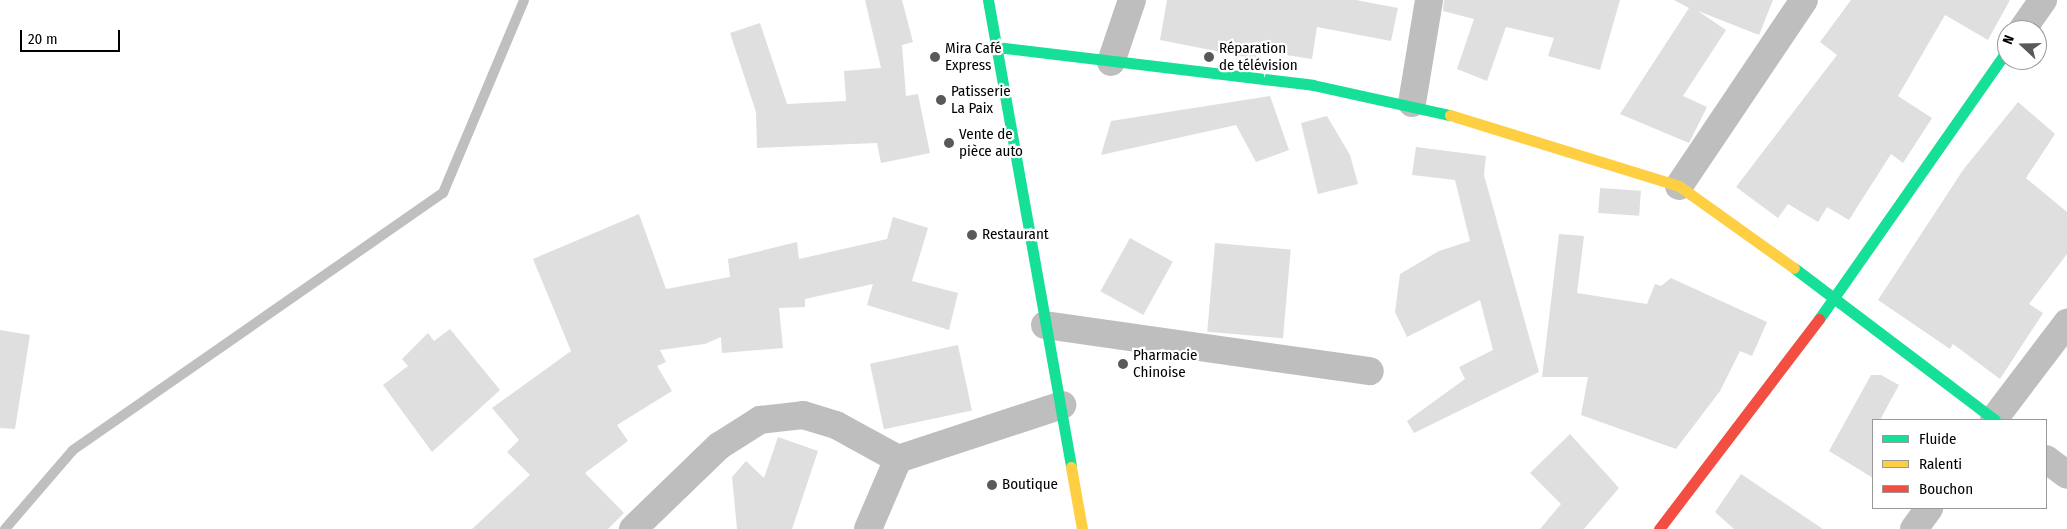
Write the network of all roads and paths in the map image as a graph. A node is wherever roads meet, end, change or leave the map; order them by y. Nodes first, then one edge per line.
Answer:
1 (988, 0) edge
2 (1132, 0) edge
3 (1429, 0) edge
4 (1804, 0) edge
5 (2043, 0) edge
6 (2029, 20) edge
7 (996, 47) junction
8 (1111, 62) junction
9 (1997, 66) edge
10 (1412, 103) junction
11 (1679, 186) junction
12 (1835, 298) junction
13 (2067, 323) edge
14 (1045, 325) junction
15 (1370, 371) dead end
16 (1062, 405) junction
17 (1993, 419) edge
18 (1995, 419) edge
19 (898, 459) junction
20 (2047, 460) edge
21 (2067, 475) edge
22 (1929, 509) edge
23 (634, 529) edge
24 (868, 529) edge
25 (1082, 529) edge
26 (1659, 529) edge
27 (1914, 529) edge

1 - 7 street
2 - 8 street
3 - 10 street
4 - 11 street
5 - 6 street
7 - 8 street
7 - 14 street
8 - 10 street
9 - 12 street
10 - 11 street
11 - 12 street
12 - 17 street
12 - 26 street
13 - 18 street
14 - 15 street
14 - 16 street
16 - 19 street
16 - 25 street
19 - 23 street
19 - 24 street
20 - 21 street
22 - 27 street

